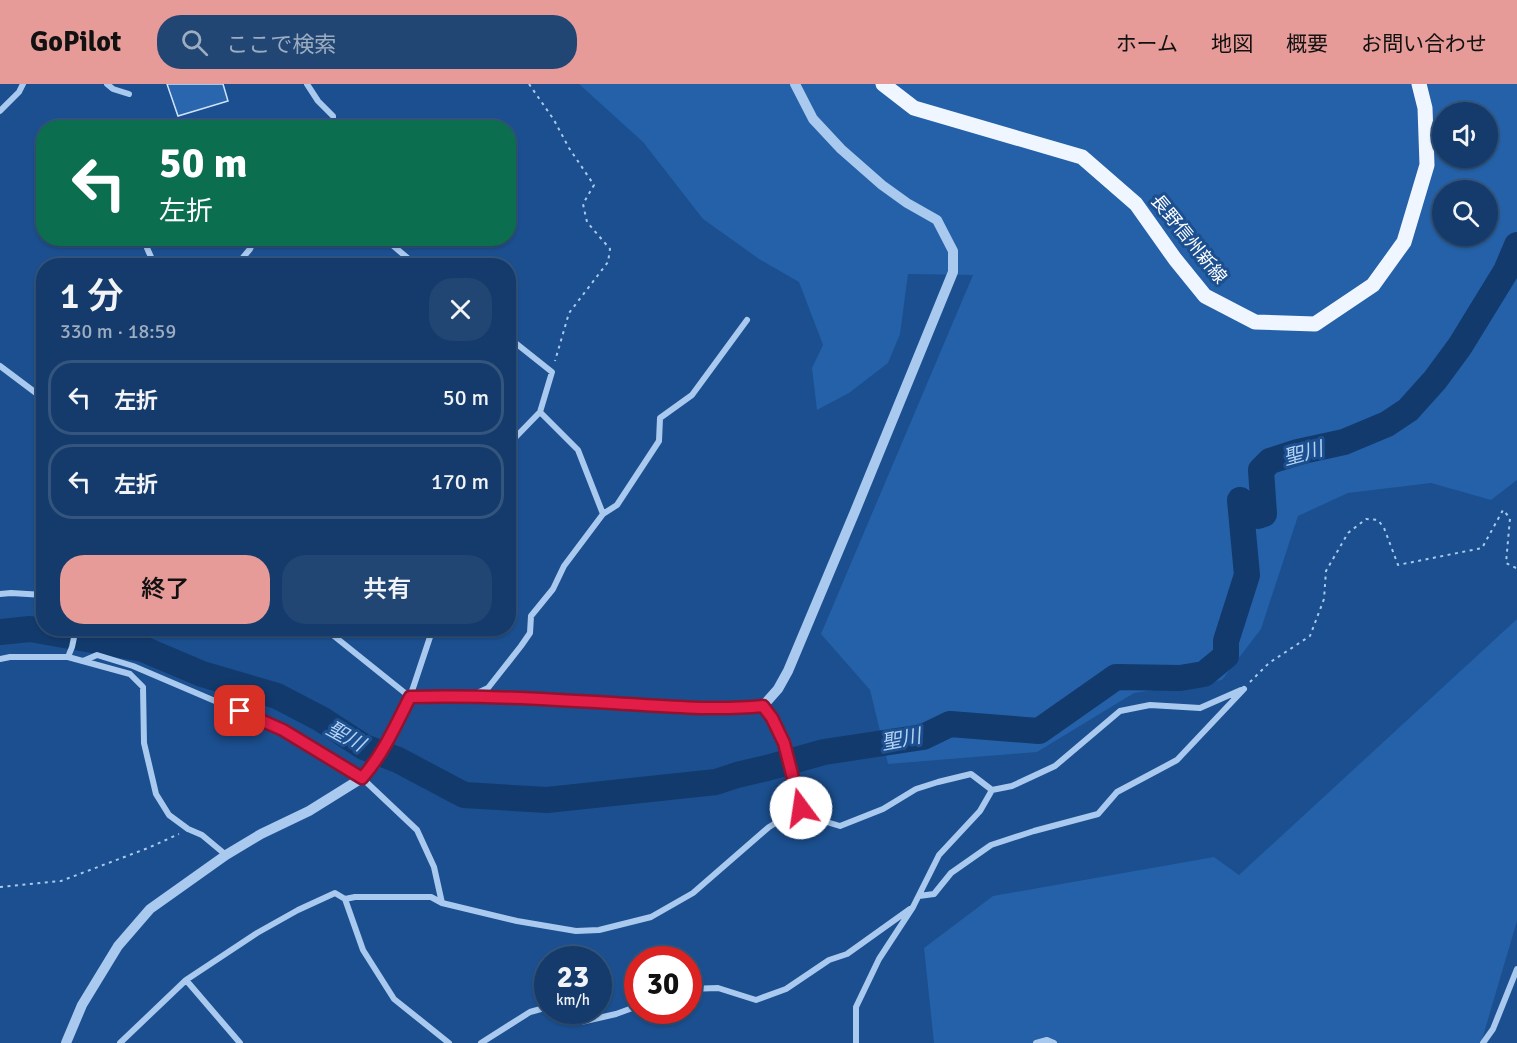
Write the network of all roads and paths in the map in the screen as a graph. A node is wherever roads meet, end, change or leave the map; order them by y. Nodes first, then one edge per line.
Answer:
1 (23, 84) edge
2 (107, 84) edge
3 (307, 84) edge
4 (529, 84) edge
5 (795, 84) edge
6 (883, 84) edge
7 (1419, 84) edge
8 (129, 94) dead end
9 (0, 111) edge
10 (333, 120) edge
11 (393, 246) edge
12 (408, 258) edge
13 (747, 320) dead end
14 (516, 344) edge
15 (0, 366) edge
16 (552, 372) junction
17 (36, 392) edge
18 (540, 412) junction
19 (516, 437) edge
20 (603, 514) junction
21 (1517, 566) edge
22 (0, 594) edge
23 (36, 595) edge
24 (74, 636) edge
25 (334, 636) edge
26 (430, 636) edge
27 (68, 657) junction
28 (0, 660) edge
29 (83, 661) junction
30 (1244, 688) junction
31 (471, 696) junction
32 (410, 697) junction
33 (763, 706) junction
34 (362, 778) junction
35 (992, 790) junction
36 (801, 808) junction
37 (188, 829) junction
38 (226, 855) junction
39 (0, 887) edge
40 (919, 896) junction
41 (345, 899) junction
42 (442, 903) junction
43 (913, 907) junction
44 (1517, 969) edge
45 (186, 980) junction
46 (702, 989) edge
47 (534, 1011) edge
48 (124, 1042) edge
49 (66, 1043) edge
50 (240, 1043) edge
51 (449, 1043) edge
52 (481, 1043) edge
53 (856, 1043) edge
54 (1036, 1043) edge
55 (1054, 1043) edge
56 (1483, 1043) edge

1 - 9 street
2 - 8 street
3 - 10 street
4 - 16 path
5 - 33 street
6 - 7 main road, 長野信州新線
11 - 12 street
13 - 20 street
14 - 16 street
15 - 17 street
16 - 18 street
18 - 19 street
18 - 20 street
20 - 31 street
21 - 30 path
22 - 23 street
24 - 27 street
25 - 32 street
26 - 32 street
27 - 28 street
27 - 29 street
29 - 34 street
29 - 37 street
30 - 35 street
30 - 40 street
31 - 32 street
31 - 33 street
32 - 34 street
33 - 36 street
34 - 38 street
34 - 42 street
35 - 36 street
35 - 40 street
36 - 42 street
37 - 38 street
37 - 39 path
38 - 49 street
40 - 43 street
41 - 42 street
41 - 45 street
41 - 51 street
43 - 46 street
43 - 53 street
44 - 56 street
45 - 48 street
45 - 50 street
47 - 52 street
54 - 55 street

